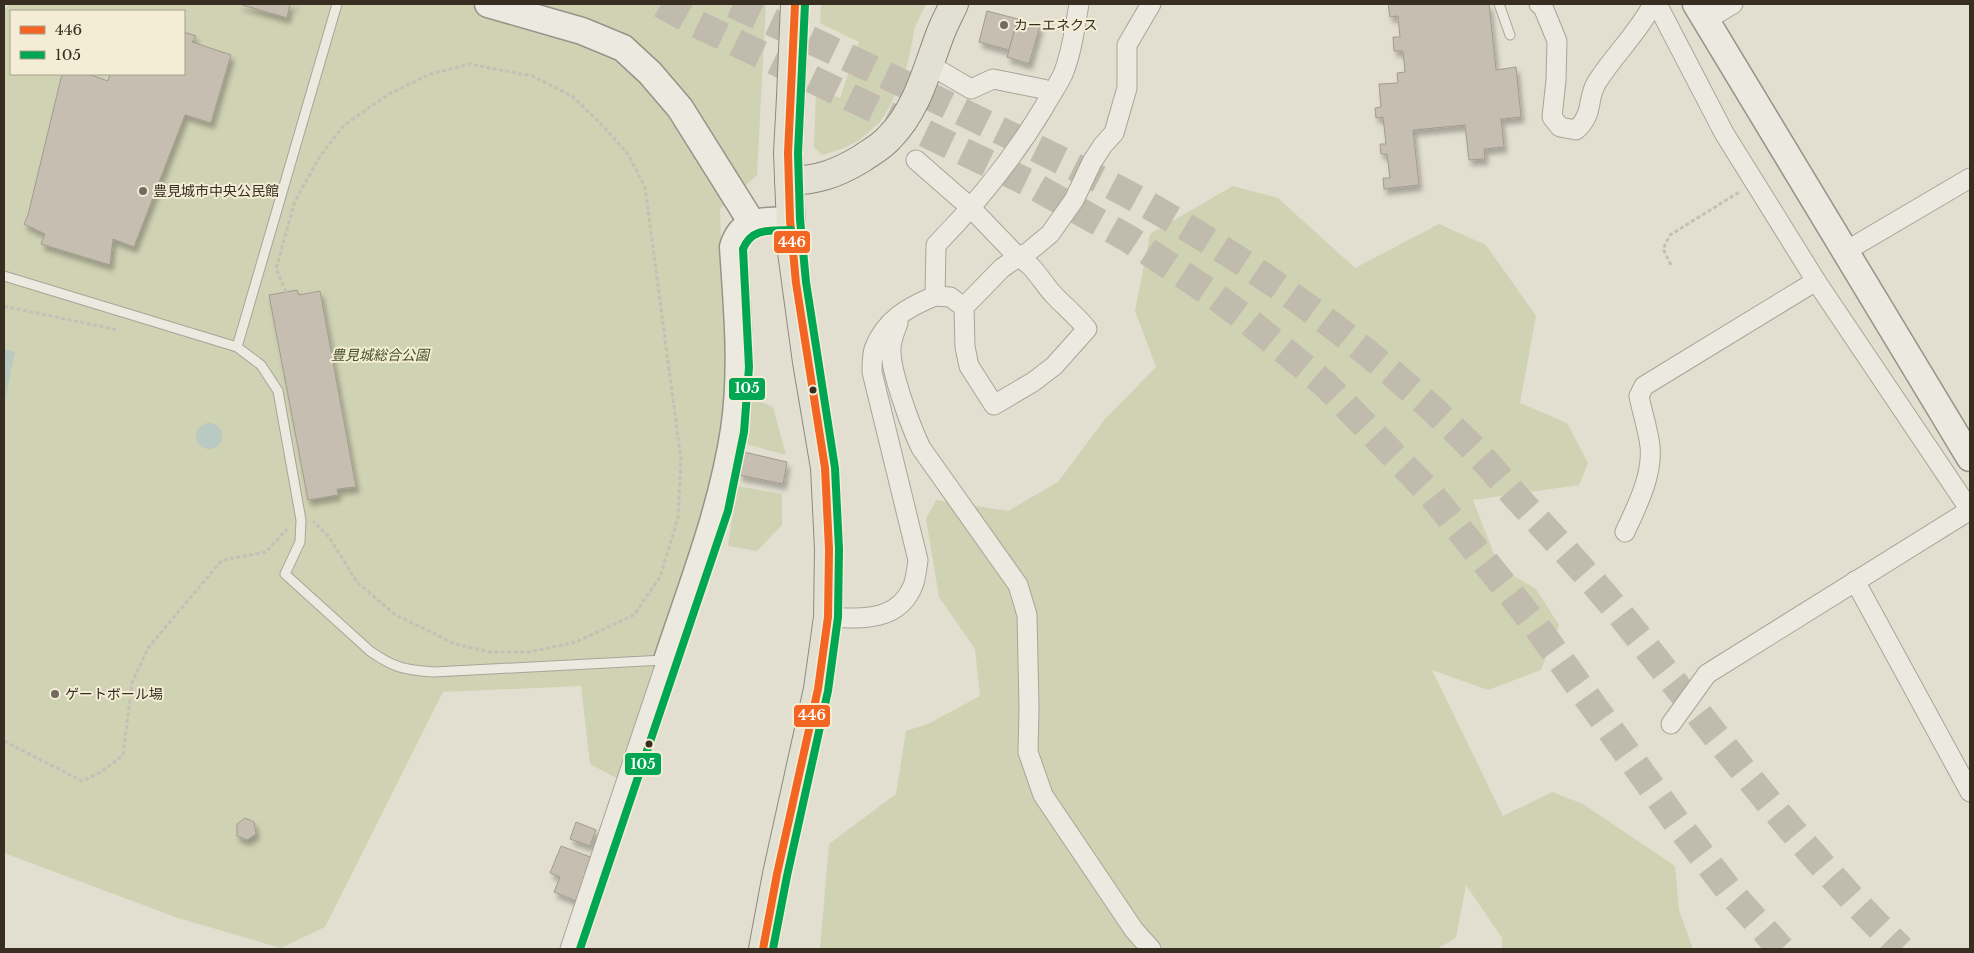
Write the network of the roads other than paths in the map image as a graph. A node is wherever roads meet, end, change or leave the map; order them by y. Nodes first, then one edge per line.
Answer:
1 (337, 4) edge
2 (488, 4) edge
3 (795, 4) edge
4 (954, 4) edge
5 (1079, 4) edge
6 (1151, 4) edge
7 (1499, 4) edge
8 (1539, 4) edge
9 (1653, 4) edge
10 (1657, 4) edge
11 (1734, 4) edge
12 (1701, 12) edge
13 (1510, 35) dead end
14 (930, 66) junction
15 (1052, 93) junction
16 (916, 160) dead end
17 (1970, 178) edge
18 (789, 181) junction
19 (972, 208) junction
20 (790, 220) junction
21 (752, 223) junction
22 (1846, 251) junction
23 (1018, 257) junction
24 (4, 276) edge
25 (1816, 281) junction
26 (935, 296) junction
27 (964, 307) junction
28 (902, 312) junction
29 (236, 346) junction
30 (1970, 458) edge
31 (1970, 510) edge
32 (1625, 532) dead end
33 (1855, 581) junction
34 (828, 617) junction
35 (667, 660) junction
36 (1671, 724) dead end
37 (1970, 792) edge
38 (570, 949) edge
39 (764, 949) edge
40 (1151, 949) edge

1 - 29 lane
2 - 21 street
3 - 18 main road, bridge
4 - 14 main road
5 - 15 street
6 - 23 street
7 - 13 lane
8 - 9 street
10 - 25 street
11 - 12 street
12 - 22 street
14 - 15 street
14 - 18 main road
15 - 19 street
16 - 19 street
17 - 22 street
18 - 20 main road
19 - 23 street
19 - 26 street
20 - 21 street
20 - 34 main road
21 - 35 street
22 - 30 street
23 - 27 street
23 - 27 street
24 - 29 lane
25 - 31 street
25 - 32 street
26 - 27 street
26 - 28 street
28 - 34 street
28 - 40 street
29 - 35 lane
31 - 33 street
33 - 36 street
33 - 37 street
34 - 39 main road
35 - 38 street

